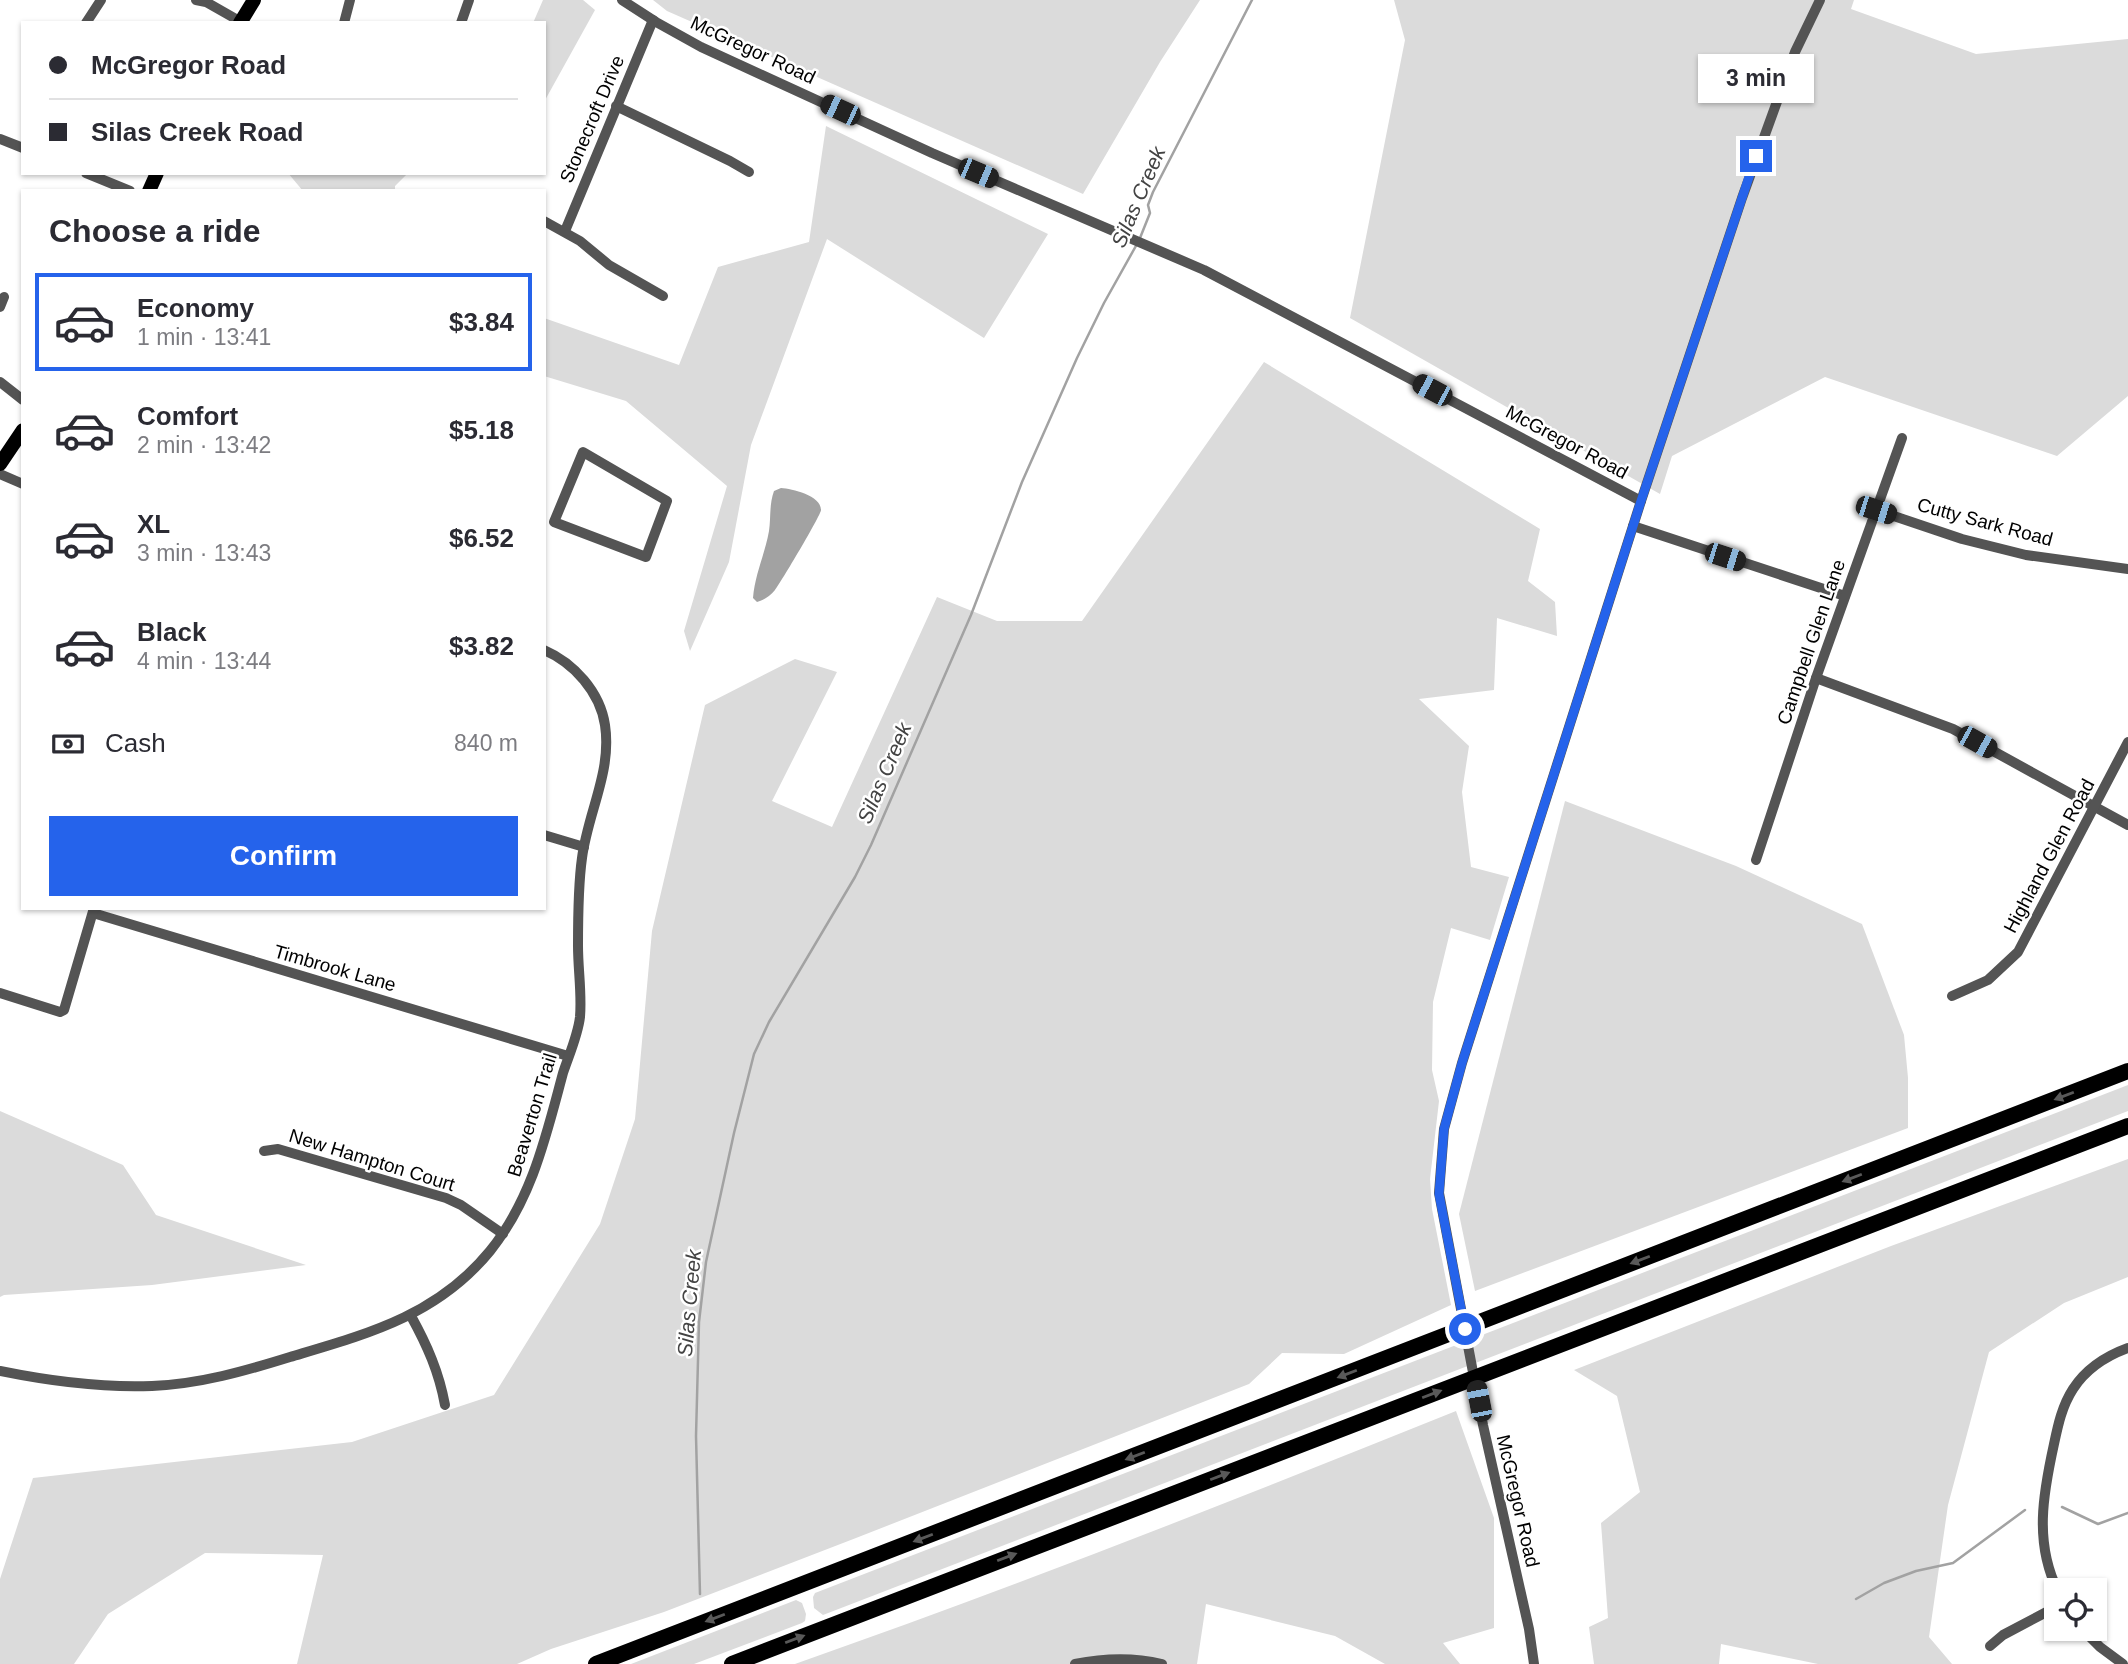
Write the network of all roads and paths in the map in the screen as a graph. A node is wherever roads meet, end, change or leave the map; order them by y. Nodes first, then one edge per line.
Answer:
1 (101, 0) edge
2 (195, 0) edge
3 (254, 0) edge
4 (350, 0) edge
5 (469, 0) edge
6 (622, 0) edge
7 (1820, 0) edge
8 (653, 20) junction
9 (87, 21) edge
10 (240, 21) edge
11 (243, 21) edge
12 (345, 21) edge
13 (462, 21) edge
14 (616, 106) junction
15 (0, 139) edge
16 (21, 147) edge
17 (749, 172) dead end
18 (91, 175) edge
19 (125, 189) edge
20 (546, 222) edge
21 (565, 231) junction
22 (663, 296) dead end
23 (0, 382) edge
24 (21, 398) edge
25 (21, 433) edge
26 (1902, 438) dead end
27 (0, 464) edge
28 (0, 474) edge
29 (21, 483) edge
30 (1641, 501) junction
31 (1876, 510) junction
32 (549, 519) edge
33 (1633, 526) junction
34 (2128, 569) edge
35 (1845, 596) junction
36 (546, 651) edge
37 (1815, 678) junction
38 (2128, 742) edge
39 (2095, 807) junction
40 (2128, 825) edge
41 (546, 836) edge
42 (584, 847) junction
43 (1756, 860) dead end
44 (93, 911) edge
45 (0, 993) edge
46 (1952, 996) dead end
47 (568, 1056) junction
48 (2128, 1071) edge
49 (2128, 1126) edge
50 (264, 1151) dead end
51 (503, 1234) junction
52 (411, 1316) junction
53 (2128, 1348) edge
54 (0, 1371) edge
55 (445, 1405) dead end
56 (2054, 1578) edge
57 (2044, 1613) edge
58 (2094, 1641) edge
59 (1990, 1646) dead end
60 (596, 1664) edge
61 (732, 1664) edge
62 (1075, 1664) edge
63 (1162, 1664) edge
64 (1534, 1664) edge
65 (2123, 1664) edge

1 - 9 street
2 - 10 street
3 - 11 main road
4 - 12 street
5 - 13 street
6 - 8 street, McGregor Road
7 - 30 street
8 - 14 street, Stonecroft Drive
8 - 30 street, McGregor Road
14 - 17 street
14 - 21 street, Stonecroft Drive
15 - 16 street
18 - 19 street
20 - 21 street
21 - 22 street
23 - 24 street
25 - 27 main road
26 - 31 street, Campbell Glen Lane
28 - 29 street
30 - 33 street, McGregor Road
31 - 34 street, Cutty Sark Road
31 - 35 street, Campbell Glen Lane
32 - 32 street
33 - 35 street
33 - 64 street, McGregor Road
35 - 37 street, Campbell Glen Lane
36 - 42 street, Beaverton Trail
37 - 39 street
37 - 43 street, Campbell Glen Lane
38 - 39 street, Highland Glen Road
39 - 40 street
39 - 46 street, Highland Glen Road
41 - 42 street
42 - 47 street, Beaverton Trail
44 - 45 street
44 - 47 street, Timbrook Lane
47 - 51 street, Beaverton Trail
48 -> 60 highway
61 -> 49 highway
50 - 51 street, New Hampton Court
51 - 52 street, Beaverton Trail
52 - 54 street, Beaverton Trail
52 - 55 street
53 - 56 street
57 - 59 street
58 - 65 street
62 - 63 street

